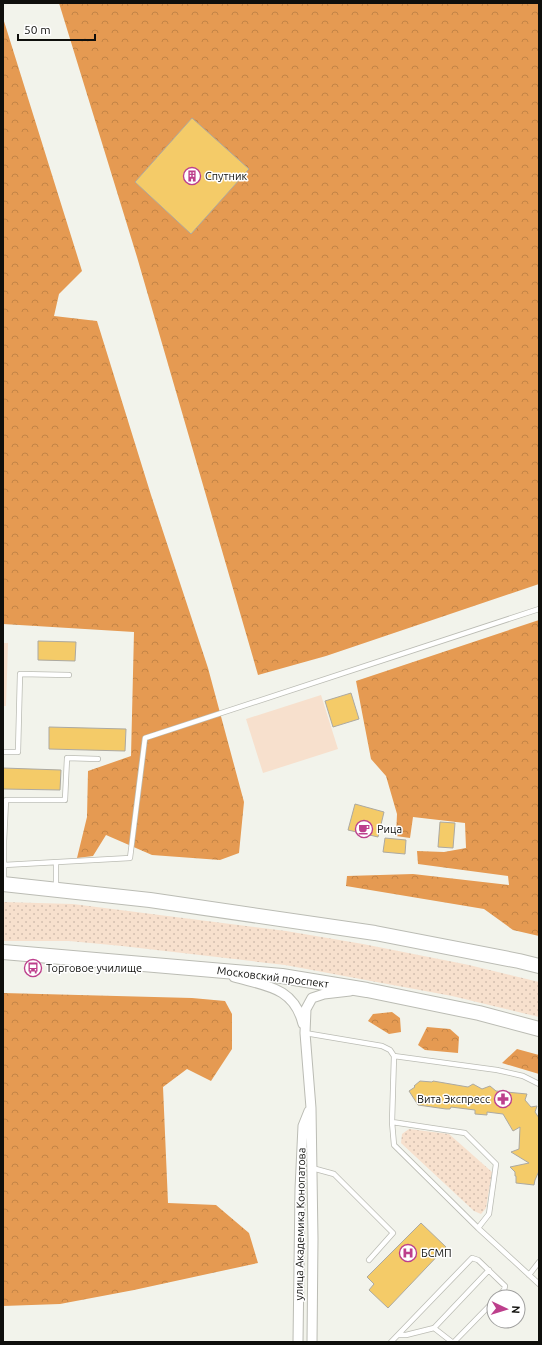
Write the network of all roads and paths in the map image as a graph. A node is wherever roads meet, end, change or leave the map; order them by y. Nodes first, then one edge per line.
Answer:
1 (539, 609) edge
2 (69, 675) dead end
3 (3, 752) edge
4 (98, 759) dead end
5 (4, 800) edge
6 (4, 841) edge
7 (56, 863) junction
8 (4, 865) junction
9 (4, 884) edge
10 (56, 890) junction
11 (3, 952) edge
12 (539, 966) edge
13 (206, 969) junction
14 (367, 990) junction
15 (539, 1029) edge
16 (305, 1033) junction
17 (394, 1056) junction
18 (539, 1084) edge
19 (311, 1108) junction
20 (392, 1122) junction
21 (312, 1168) junction
22 (478, 1228) junction
23 (369, 1260) dead end
24 (539, 1262) edge
25 (489, 1270) junction
26 (529, 1275) junction
27 (539, 1284) edge
28 (504, 1289) edge
29 (486, 1309) edge
30 (434, 1328) junction
31 (398, 1335) junction
32 (298, 1342) edge
33 (312, 1342) edge
34 (391, 1342) edge
35 (453, 1342) edge

1 - 7 lane
2 - 3 lane
4 - 5 lane
5 - 6 lane
6 - 8 lane
7 - 8 lane
7 - 10 lane
8 - 9 lane
9 - 10 main road
10 - 12 main road
11 - 13 main road, Московский проспект
13 - 14 main road, Московский проспект
13 - 16 street
14 - 15 main road, Московский проспект
14 - 16 street
16 - 17 lane
16 - 19 street, улица Академика Конопатова
17 - 18 lane
17 - 20 lane
19 - 21 street, улица Академика Конопатова
19 - 32 street, улица Академика Конопатова
20 - 22 lane
20 - 22 lane
21 - 23 lane
21 - 33 street, улица Академика Конопатова
22 - 26 lane
24 - 26 lane
25 - 28 lane
25 - 30 lane
25 - 31 lane
26 - 27 lane
29 - 35 lane
30 - 31 lane
30 - 35 lane
31 - 34 lane

